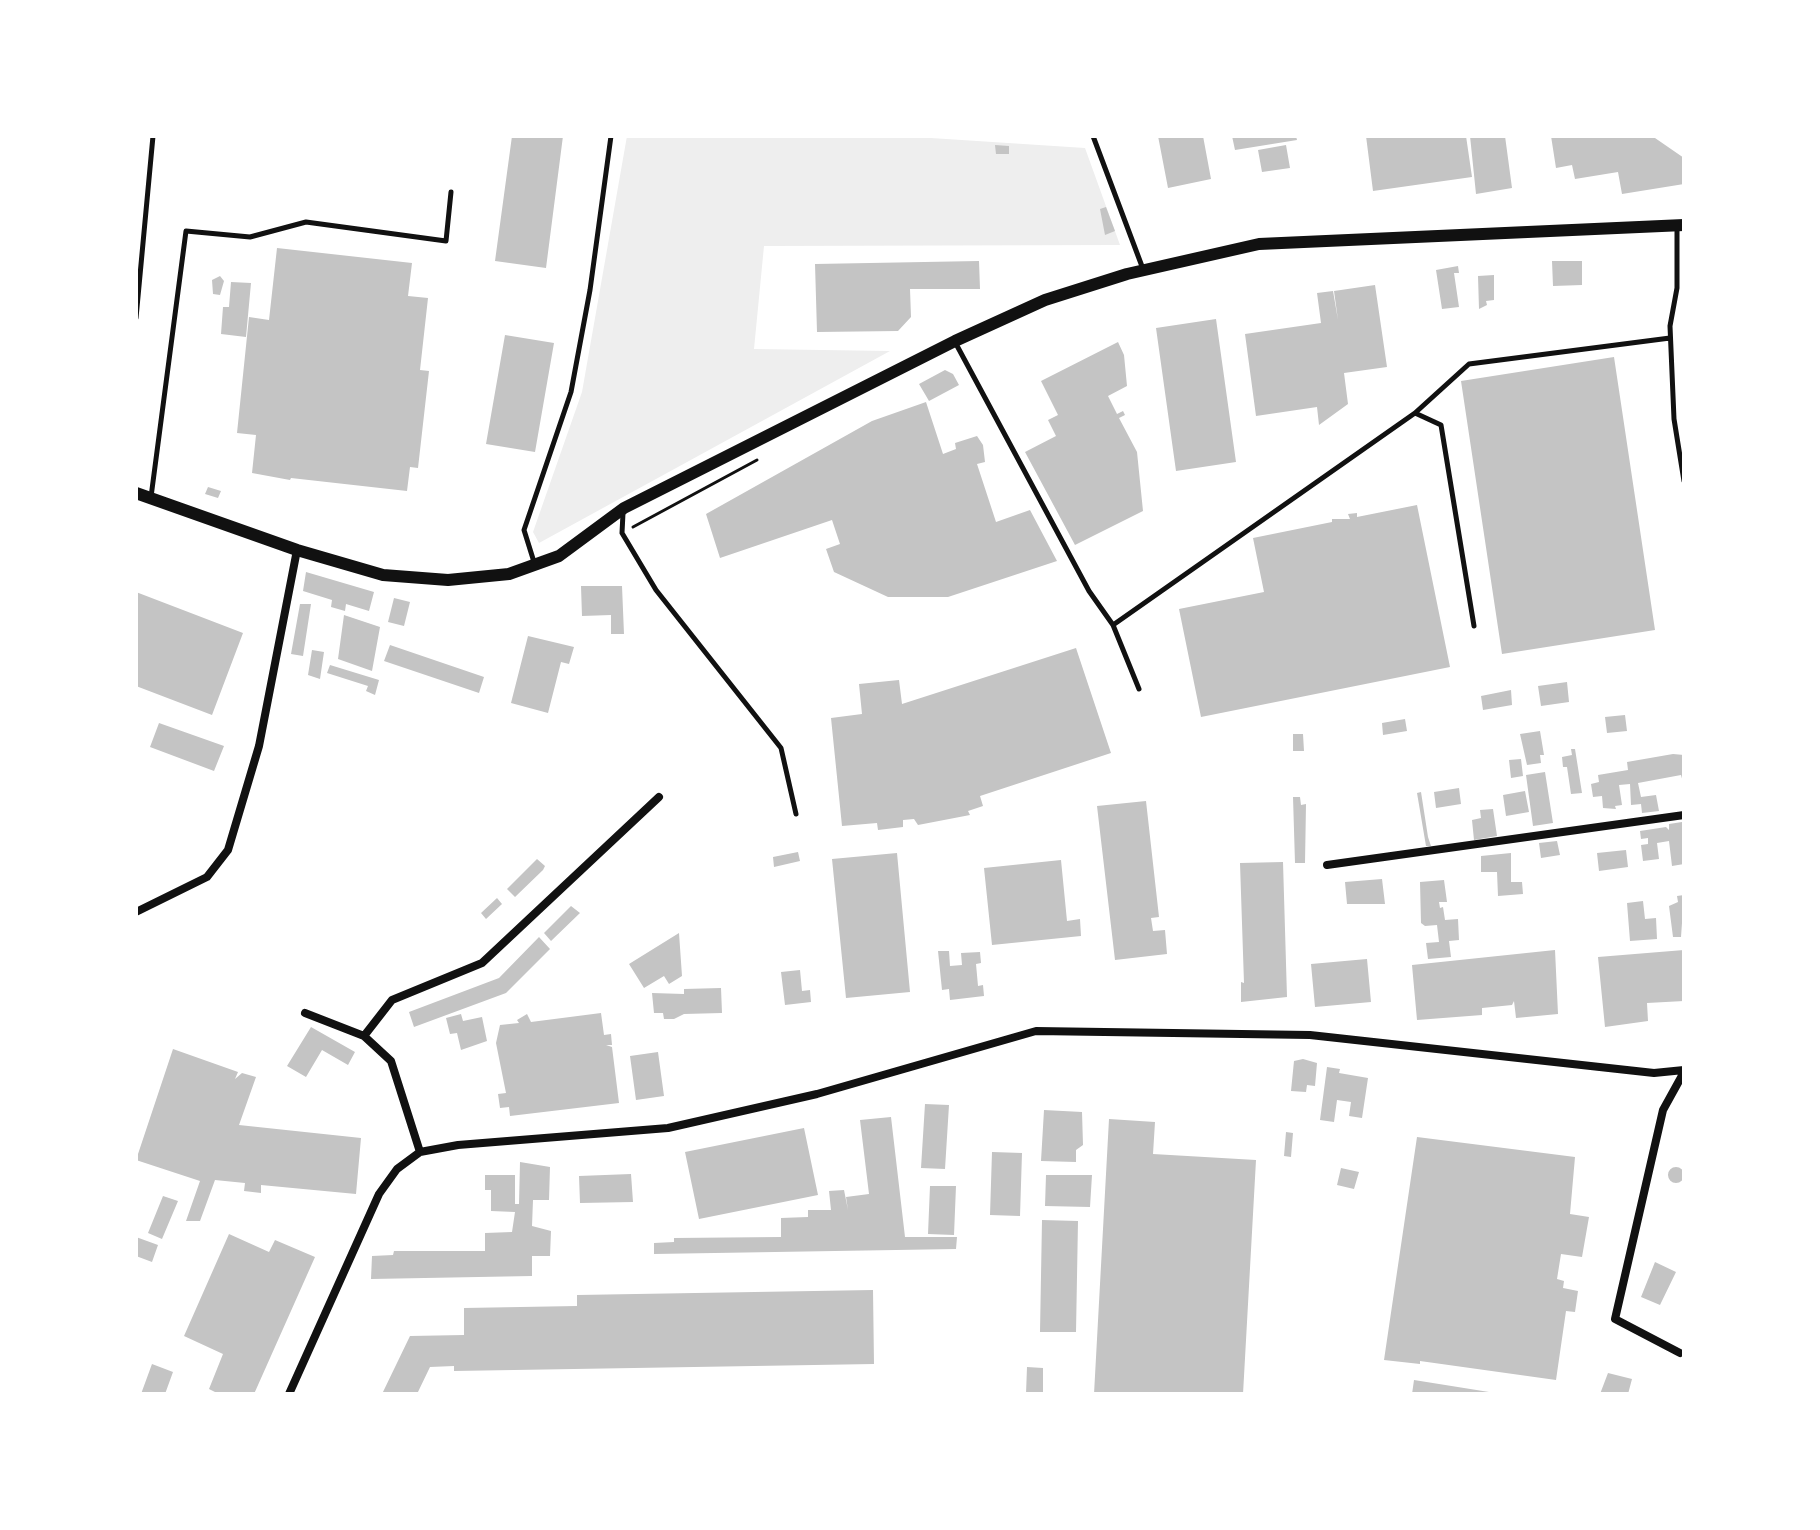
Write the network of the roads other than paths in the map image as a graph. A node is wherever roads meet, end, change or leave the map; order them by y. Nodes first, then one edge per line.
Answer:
1 (153, 136) edge
2 (611, 136) edge
3 (1093, 136) edge
4 (451, 192) dead end
5 (1681, 225) edge
6 (1143, 269) junction
7 (136, 318) edge
8 (1670, 338) junction
9 (955, 341) junction
10 (1415, 413) junction
11 (1684, 481) edge
12 (136, 493) edge
13 (150, 498) junction
14 (624, 508) junction
15 (297, 550) junction
16 (535, 565) junction
17 (1113, 625) junction
18 (1474, 626) dead end
19 (1139, 689) dead end
20 (659, 797) dead end
21 (796, 814) dead end
22 (1684, 815) edge
23 (1327, 865) dead end
24 (136, 912) edge
25 (305, 1013) dead end
26 (364, 1036) junction
27 (1684, 1071) edge
28 (420, 1152) junction
29 (1680, 1353) dead end
30 (289, 1394) edge

1 - 7 lane
2 - 16 lane
3 - 6 lane
4 - 13 lane
5 - 6 street
5 - 8 lane
6 - 9 street
8 - 10 lane
8 - 11 lane
9 - 14 street
9 - 17 lane
10 - 17 lane
10 - 18 lane
12 - 13 street
13 - 15 street
14 - 16 street
14 - 21 lane
15 - 16 street
15 - 24 street
17 - 19 lane
20 - 26 street
22 - 23 street
25 - 26 street
26 - 28 street
27 - 28 street
27 - 29 street
28 - 30 street

